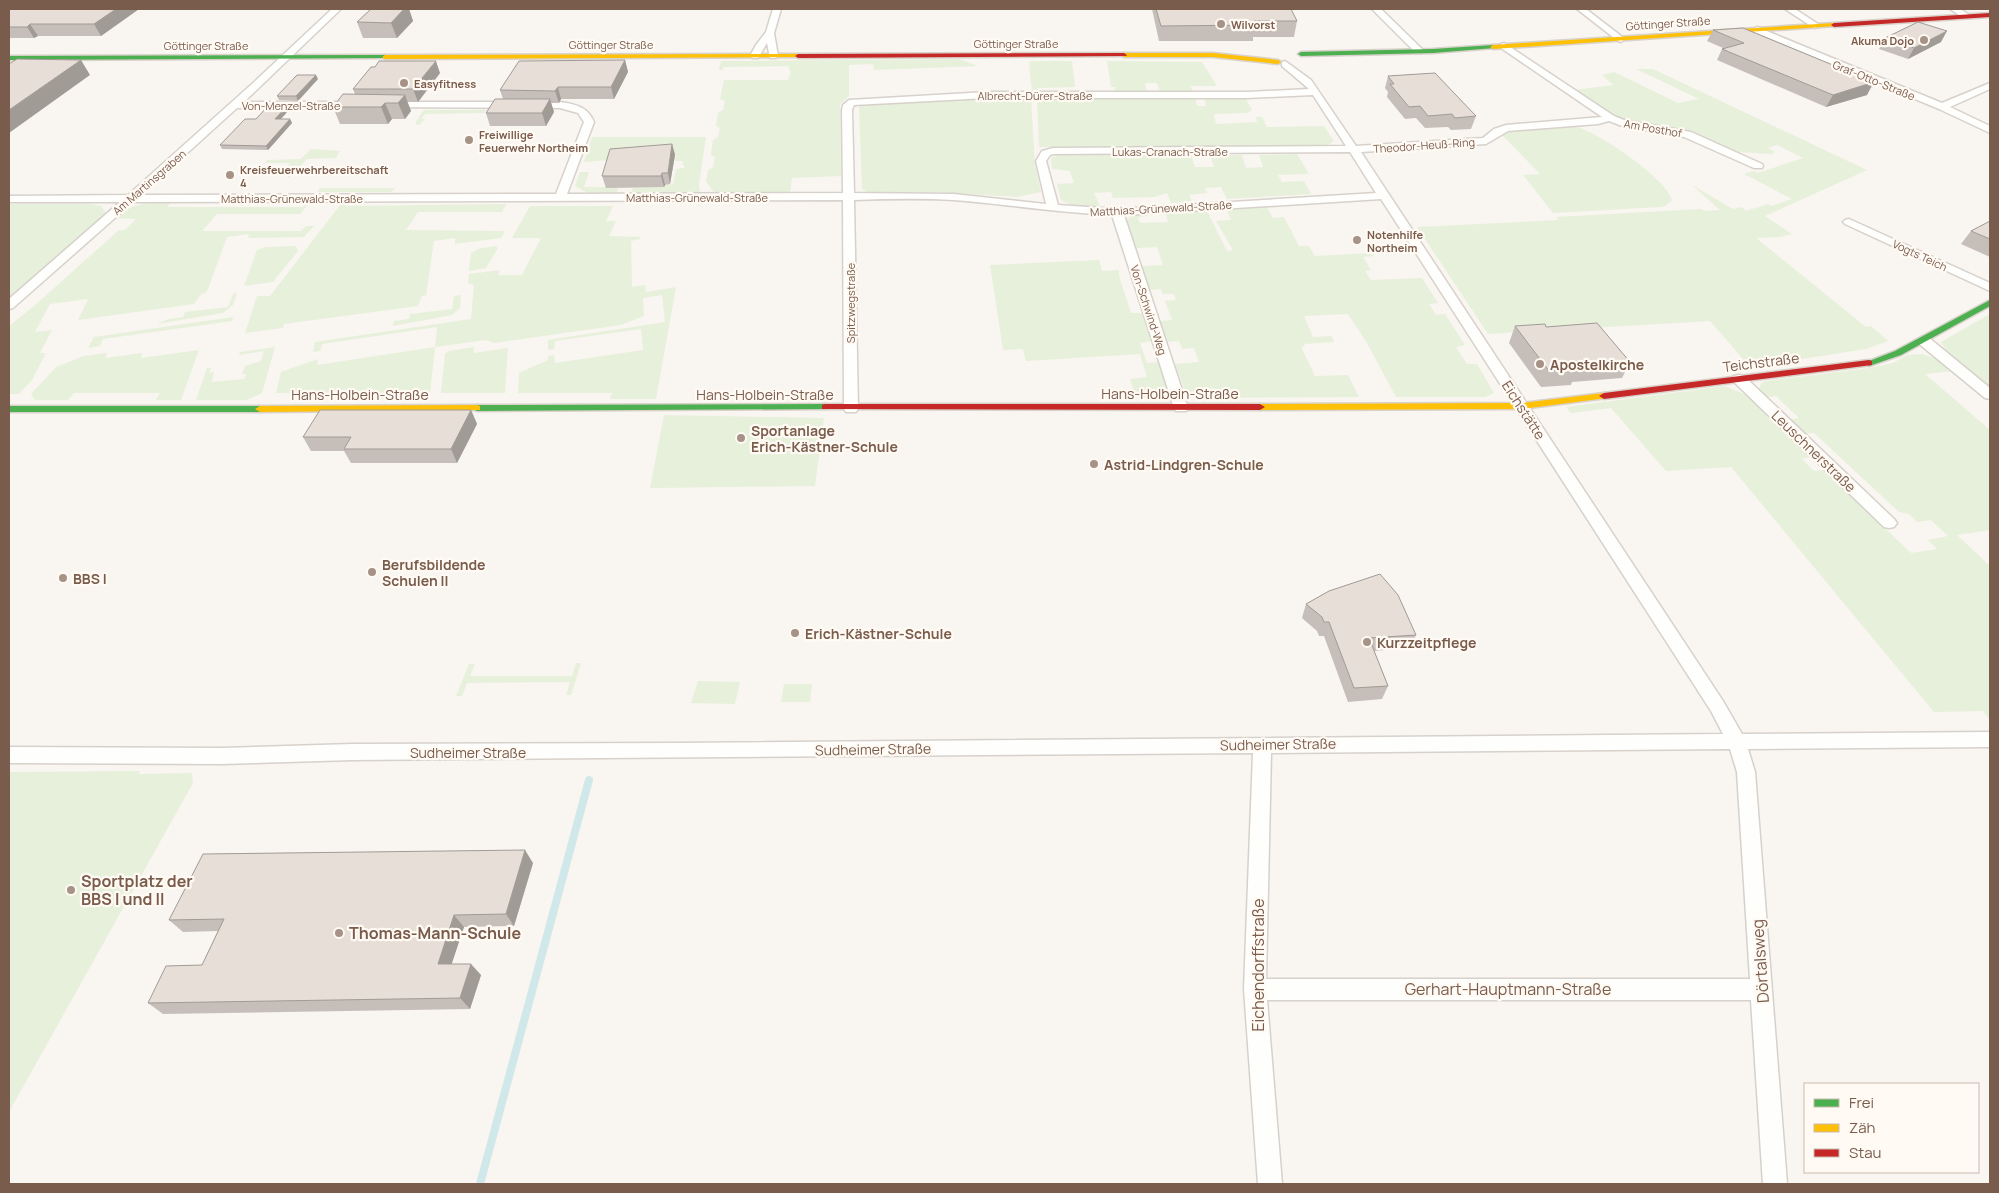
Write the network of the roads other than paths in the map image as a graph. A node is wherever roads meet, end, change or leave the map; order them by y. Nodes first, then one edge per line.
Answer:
1 (337, 9) edge
2 (778, 9) edge
3 (1376, 9) edge
4 (1581, 9) edge
5 (1790, 9) edge
6 (1954, 9) edge
7 (1990, 15) edge
8 (1967, 16) junction
9 (1817, 26) junction
10 (1757, 30) junction
11 (770, 33) junction
12 (1621, 39) junction
13 (1504, 46) junction
14 (1419, 51) junction
15 (755, 56) junction
16 (773, 56) junction
17 (288, 57) junction
18 (9, 58) edge
19 (1292, 58) junction
20 (1308, 82) junction
21 (1990, 86) edge
22 (1316, 92) junction
23 (235, 105) junction
24 (1942, 107) junction
25 (1610, 118) junction
26 (1990, 130) edge
27 (1352, 149) junction
28 (1758, 166) dead end
29 (1384, 196) junction
30 (849, 197) junction
31 (131, 198) junction
32 (560, 198) junction
33 (9, 199) edge
34 (1053, 208) junction
35 (1117, 212) junction
36 (1849, 222) dead end
37 (1990, 287) edge
38 (1990, 303) edge
39 (9, 305) edge
40 (1923, 340) junction
41 (1739, 379) junction
42 (1990, 395) edge
43 (1522, 406) junction
44 (850, 408) junction
45 (1181, 408) junction
46 (9, 409) edge
47 (1889, 523) dead end
48 (1990, 738) edge
49 (1736, 740) junction
50 (1262, 744) junction
51 (9, 755) edge
52 (1255, 989) junction
53 (1762, 990) junction
54 (1270, 1184) edge
55 (1775, 1184) edge

1 - 17 street, Am Martinsgraben
2 - 11 street
3 - 14 street
4 - 12 street
5 - 9 street
6 - 8 street
7 - 8 main road, Göttinger Straße
8 - 9 main road, Göttinger Straße
9 - 10 main road, Göttinger Straße
10 - 12 main road, Göttinger Straße
10 - 24 street, Graf-Otto-Straße
11 - 15 street
11 - 16 street
12 - 13 main road, Göttinger Straße
13 - 14 main road, Göttinger Straße
13 - 25 street, Am Posthof
14 - 19 main road, Göttinger Straße
15 - 16 main road, Göttinger Straße
15 - 17 main road, Göttinger Straße
16 - 19 main road, Göttinger Straße
17 - 18 main road, Göttinger Straße
17 - 23 street, Am Martinsgraben
19 - 20 street, Eichstätte
19 - 20 street, Eichstätte
20 - 22 street, Eichstätte
21 - 24 street
22 - 27 street, Eichstätte
22 - 30 street, Albrecht-Dürer-Straße
23 - 31 street, Am Martinsgraben
23 - 32 street, Von-Menzel-Straße
24 - 26 street, Graf-Otto-Straße
25 - 27 street, Theodor-Heuß-Ring
25 - 28 street, Am Posthof
27 - 29 street, Eichstätte
27 - 34 street, Lukas-Cranach-Straße
29 - 35 street, Matthias-Grünewald-Straße
29 - 43 street, Eichstätte
30 - 32 street, Matthias-Grünewald-Straße
30 - 34 street, Matthias-Grünewald-Straße
30 - 44 street, Spitzwegstraße
31 - 32 street, Matthias-Grünewald-Straße
31 - 33 street, Matthias-Grünewald-Straße
31 - 39 street, Am Martinsgraben
34 - 35 street, Matthias-Grünewald-Straße
35 - 45 street, Von-Schwind-Weg
36 - 37 street, Vogts Teich
38 - 40 main road, Teichstraße
40 - 41 main road, Teichstraße
40 - 42 street
41 - 43 main road, Teichstraße
41 - 47 street, Leuschnerstraße
43 - 45 main road, Hans-Holbein-Straße
43 - 49 street, Eichstätte
44 - 45 main road, Hans-Holbein-Straße
44 - 46 main road, Hans-Holbein-Straße
48 - 49 street, Sudheimer Straße
49 - 50 street, Sudheimer Straße
49 - 53 street, Dörtalsweg
50 - 51 street, Sudheimer Straße
50 - 52 street, Eichendorffstraße
52 - 53 street, Gerhart-Hauptmann-Straße
52 - 54 street, Eichendorffstraße
53 - 55 street, Dörtalsweg

